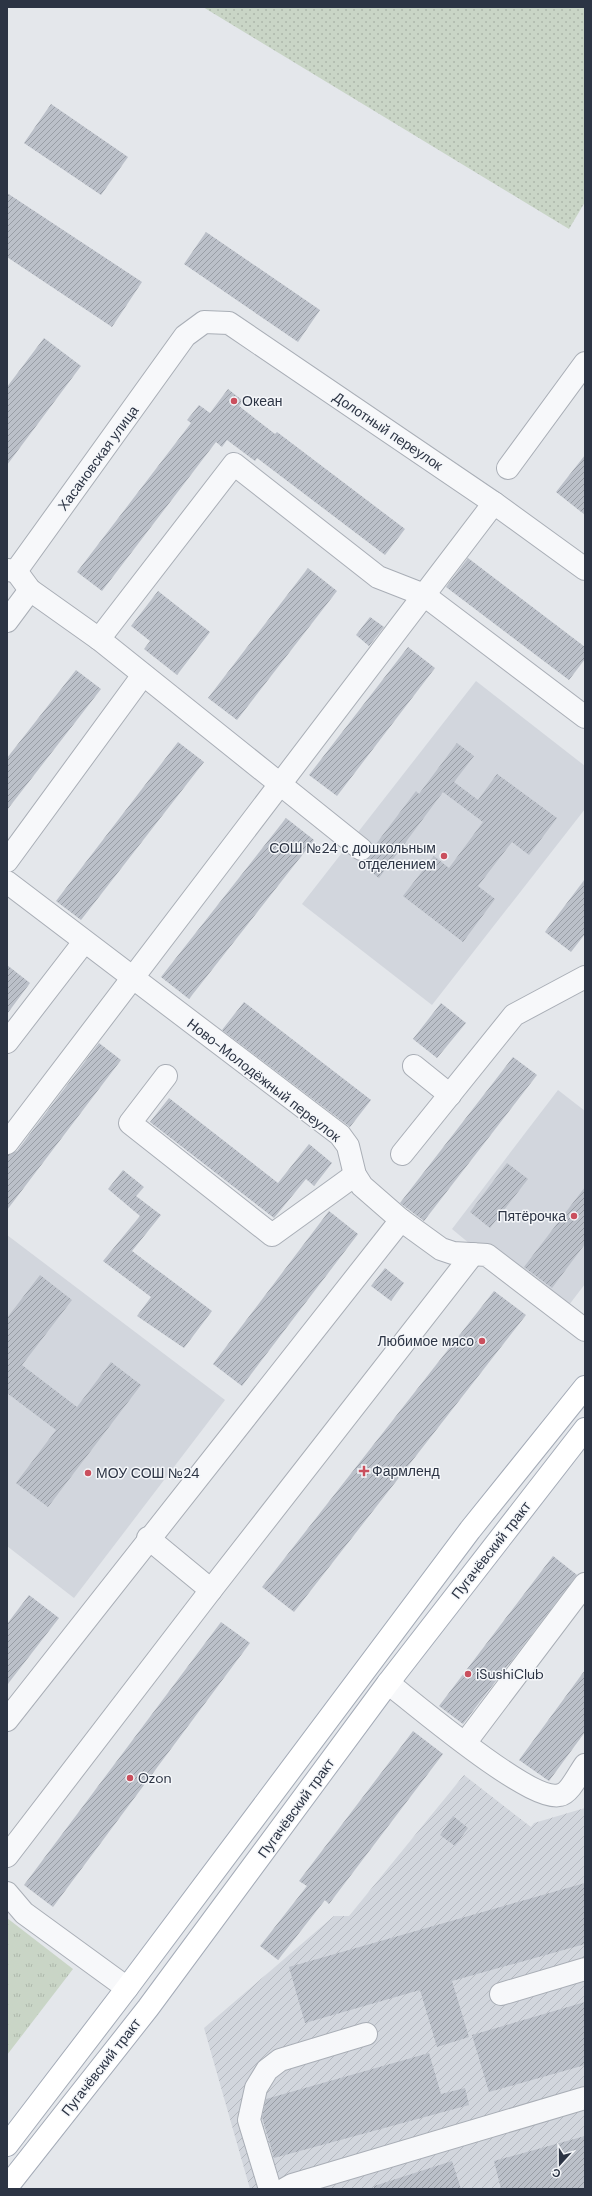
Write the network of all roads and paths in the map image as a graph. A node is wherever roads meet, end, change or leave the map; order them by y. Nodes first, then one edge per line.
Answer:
1 (186, 336) joint
2 (585, 363) edge
3 (508, 468) dead end
4 (494, 503) junction
5 (585, 569) edge
6 (12, 571) edge
7 (30, 590) junction
8 (424, 595) junction
9 (7, 621) edge
10 (99, 639) junction
11 (143, 675) junction
12 (585, 717) edge
13 (280, 785) junction
14 (361, 849) dead end
15 (7, 861) edge
16 (7, 882) edge
17 (84, 942) junction
18 (585, 977) edge
19 (133, 979) junction
20 (7, 1042) edge
21 (414, 1066) dead end
22 (166, 1076) dead end
23 (450, 1095) junction
24 (7, 1142) edge
25 (402, 1154) dead end
26 (355, 1175) junction
27 (401, 1220) junction
28 (473, 1254) junction
29 (585, 1330) edge
30 (585, 1387) edge
31 (585, 1429) edge
32 (148, 1538) junction
33 (585, 1584) edge
34 (211, 1590) junction
35 (388, 1683) junction
36 (7, 1720) edge
37 (465, 1743) junction
38 (585, 1765) edge
39 (7, 1856) edge
40 (7, 1893) edge
41 (585, 1969) edge
42 (127, 1988) junction
43 (501, 1994) dead end
44 (366, 2034) dead end
45 (585, 2098) edge
46 (8, 2143) edge
47 (7, 2187) edge
48 (270, 2189) edge
49 (285, 2189) edge

1 - 4 street, Долотный переулок
1 - 6 street, Хасановская улица
2 - 3 street
4 - 5 street, Долотный переулок
4 - 8 street
6 - 7 street
7 - 9 street
7 - 10 street
8 - 10 street
8 - 12 street
8 - 13 street
10 - 11 street
11 - 13 street
11 - 15 street
13 - 14 street
13 - 19 street
16 - 17 street, Ново-Молодёжный переулок
17 - 19 street, Ново-Молодёжный переулок
17 - 20 street
18 - 23 street
19 - 24 street
19 - 26 street, Ново-Молодёжный переулок
21 - 23 street
22 - 26 street
23 - 25 street
26 - 27 street, Ново-Молодёжный переулок
27 - 28 street, Ново-Молодёжный переулок
27 - 32 street
28 - 29 street, Ново-Молодёжный переулок
28 - 34 street
30 - 42 main road, Пугачёвский тракт
31 - 35 main road, Пугачёвский тракт
32 - 34 street
32 - 36 street
33 - 37 street
34 - 39 street
35 - 37 street
35 - 47 main road, Пугачёвский тракт
37 - 38 street
40 - 42 street
41 - 43 street
42 - 46 main road, Пугачёвский тракт
44 - 48 street
45 - 49 street

